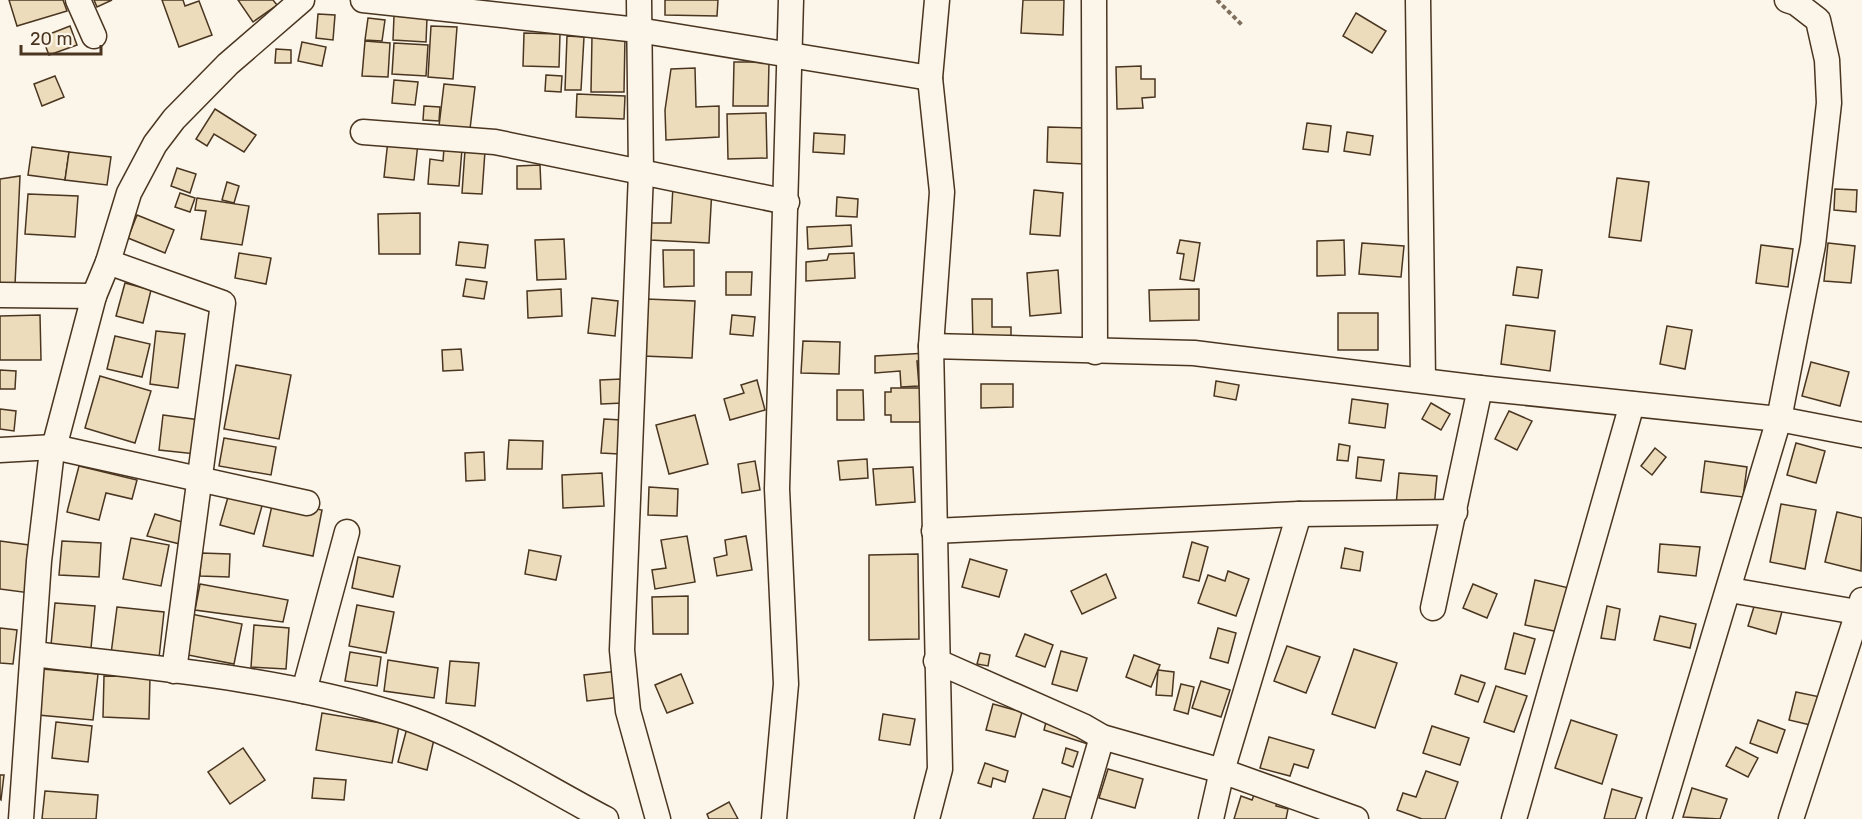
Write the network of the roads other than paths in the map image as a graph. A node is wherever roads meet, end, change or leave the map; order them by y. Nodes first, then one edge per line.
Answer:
1 (78, 0) edge
2 (302, 0) edge
3 (363, 0) edge
4 (639, 0) edge
5 (790, 0) edge
6 (937, 0) edge
7 (1094, 0) edge
8 (1418, 0) edge
9 (1787, 0) edge
10 (638, 30) junction
11 (94, 36) dead end
12 (790, 54) junction
13 (930, 78) junction
14 (363, 132) dead end
15 (641, 173) junction
16 (787, 202) junction
17 (108, 261) junction
18 (0, 295) edge
19 (94, 296) junction
20 (931, 346) junction
21 (1095, 352) junction
22 (1423, 380) junction
23 (1480, 388) junction
24 (1632, 404) junction
25 (1779, 419) junction
26 (1862, 435) edge
27 (54, 447) junction
28 (0, 450) edge
29 (198, 478) junction
30 (307, 503) dead end
31 (1455, 512) junction
32 (1299, 513) junction
33 (934, 531) junction
34 (347, 532) dead end
35 (1730, 590) junction
36 (1433, 608) dead end
37 (1861, 608) edge
38 (33, 654) junction
39 (936, 661) junction
40 (174, 671) junction
41 (304, 692) junction
42 (1102, 738) junction
43 (1222, 771) junction
44 (21, 819) edge
45 (606, 819) edge
46 (658, 819) edge
47 (774, 819) edge
48 (927, 819) edge
49 (1078, 819) edge
50 (1211, 819) edge
51 (1356, 819) edge
52 (1514, 819) edge
53 (1659, 819) edge
54 (1791, 819) edge

1 - 11 street
2 - 17 street
3 - 10 street
4 - 10 street
5 - 12 street
6 - 13 street
7 - 21 street
8 - 22 street
9 - 25 street
10 - 12 street
10 - 15 street
12 - 13 street
12 - 16 street
13 - 20 street
14 - 15 street
15 - 16 street
15 - 46 street
16 - 47 street
17 - 19 street
17 - 29 street
18 - 19 street
19 - 27 street
20 - 21 street
20 - 33 street
21 - 22 street
22 - 23 street
23 - 24 street
23 - 31 street
24 - 25 street
24 - 52 street
25 - 26 street
25 - 35 street
27 - 28 street
27 - 29 street
27 - 38 street
29 - 30 street
29 - 40 street
31 - 32 street
31 - 36 street
32 - 33 street
32 - 43 street
33 - 39 street
34 - 41 street
35 - 37 street
35 - 53 street
37 - 54 street
38 - 40 street
38 - 44 street
39 - 42 street
39 - 48 street
40 - 41 street
41 - 45 street
42 - 43 street
42 - 49 street
43 - 50 street
43 - 51 street

